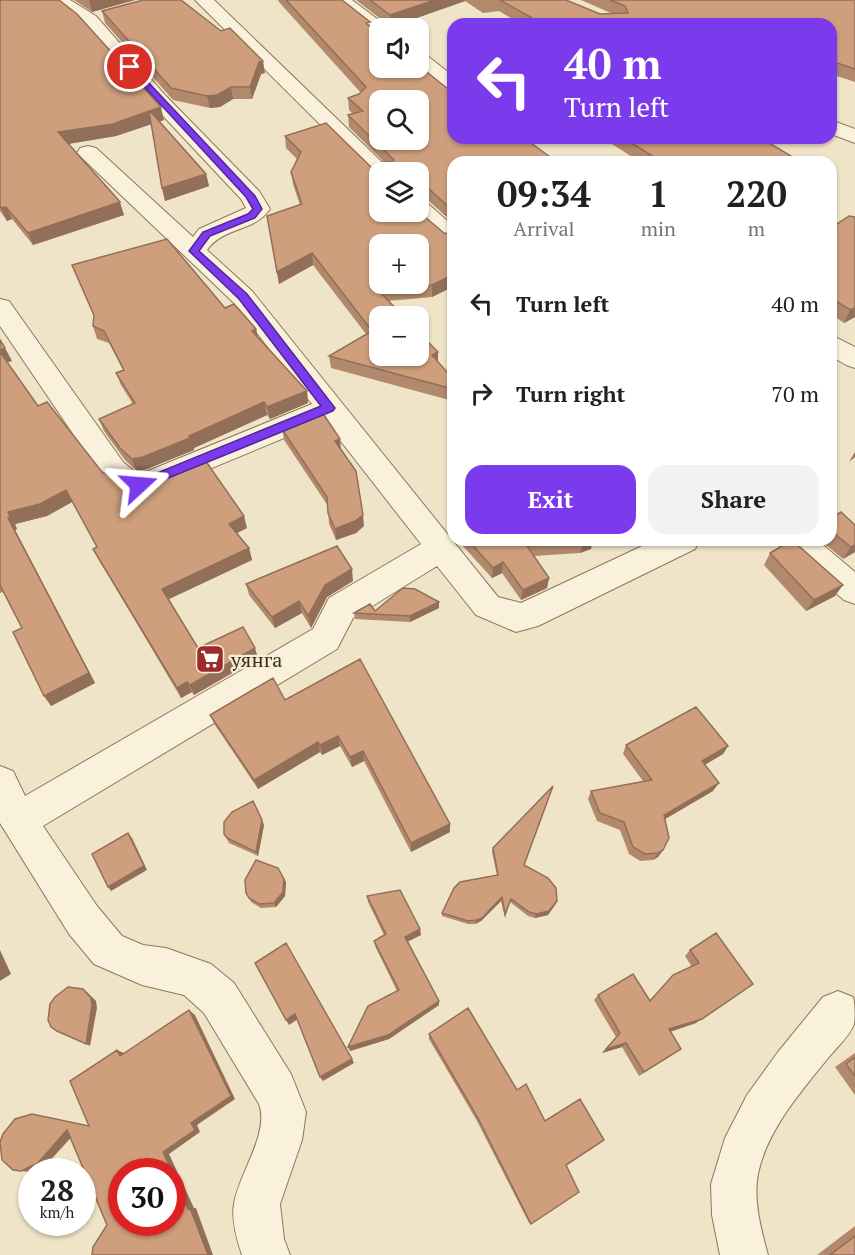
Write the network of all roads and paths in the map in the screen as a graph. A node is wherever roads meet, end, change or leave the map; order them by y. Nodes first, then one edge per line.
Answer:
1 (58, 0) edge
2 (204, 0) edge
3 (339, 0) edge
4 (369, 20) edge
5 (429, 67) edge
6 (447, 81) edge
7 (837, 129) edge
8 (855, 137) edge
9 (88, 153) dead end
10 (371, 162) edge
11 (429, 217) edge
12 (447, 233) edge
13 (194, 251) junction
14 (0, 307) edge
15 (837, 348) edge
16 (855, 359) edge
17 (329, 408) junction
18 (672, 546) edge
19 (803, 546) edge
20 (442, 547) junction
21 (855, 591) edge
22 (0, 783) edge
23 (18, 821) junction
24 (838, 1012) dead end
25 (266, 1255) edge
26 (744, 1255) edge

1 - 13 street
2 - 10 street
3 - 4 street
5 - 6 street
7 - 8 street
9 - 13 street
11 - 12 street
13 - 17 street
14 - 17 street
15 - 16 street
17 - 20 street
18 - 20 street
19 - 21 street
20 - 23 street
22 - 23 street
23 - 25 street
24 - 26 street

